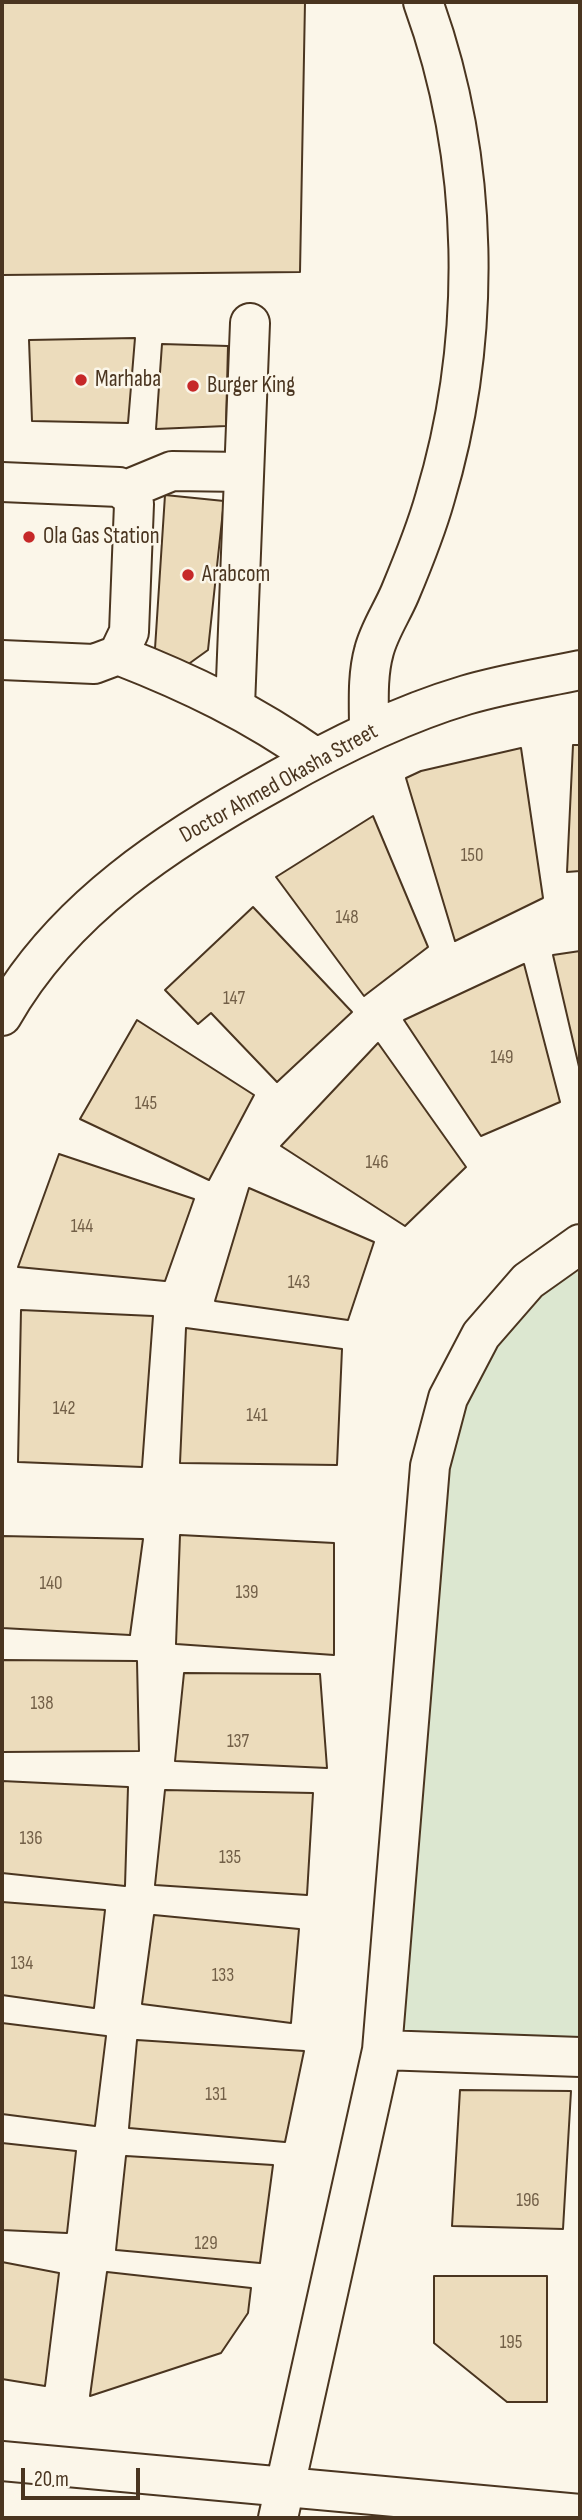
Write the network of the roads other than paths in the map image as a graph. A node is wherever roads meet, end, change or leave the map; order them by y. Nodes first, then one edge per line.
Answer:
1 (423, 2) edge
2 (250, 323) dead end
3 (244, 472) junction
4 (2, 482) edge
5 (126, 490) junction
6 (118, 654) junction
7 (2, 660) edge
8 (580, 670) edge
9 (235, 706) junction
10 (369, 730) junction
11 (316, 758) junction
12 (2, 1016) edge
13 (580, 1244) edge
14 (382, 2050) junction
15 (580, 2057) edge
16 (2, 2460) edge
17 (283, 2502) edge
18 (580, 2514) edge

1 - 10 street
2 - 3 street
3 - 5 street
3 - 9 street
4 - 5 street
5 - 6 street
6 - 7 street
6 - 9 street
8 - 10 street, Doctor Ahmed Okasha Street
9 - 11 street
10 - 11 street, Doctor Ahmed Okasha Street
11 - 12 street, Doctor Ahmed Okasha Street
13 - 14 street
14 - 15 street
14 - 17 street
16 - 17 street
17 - 18 street

